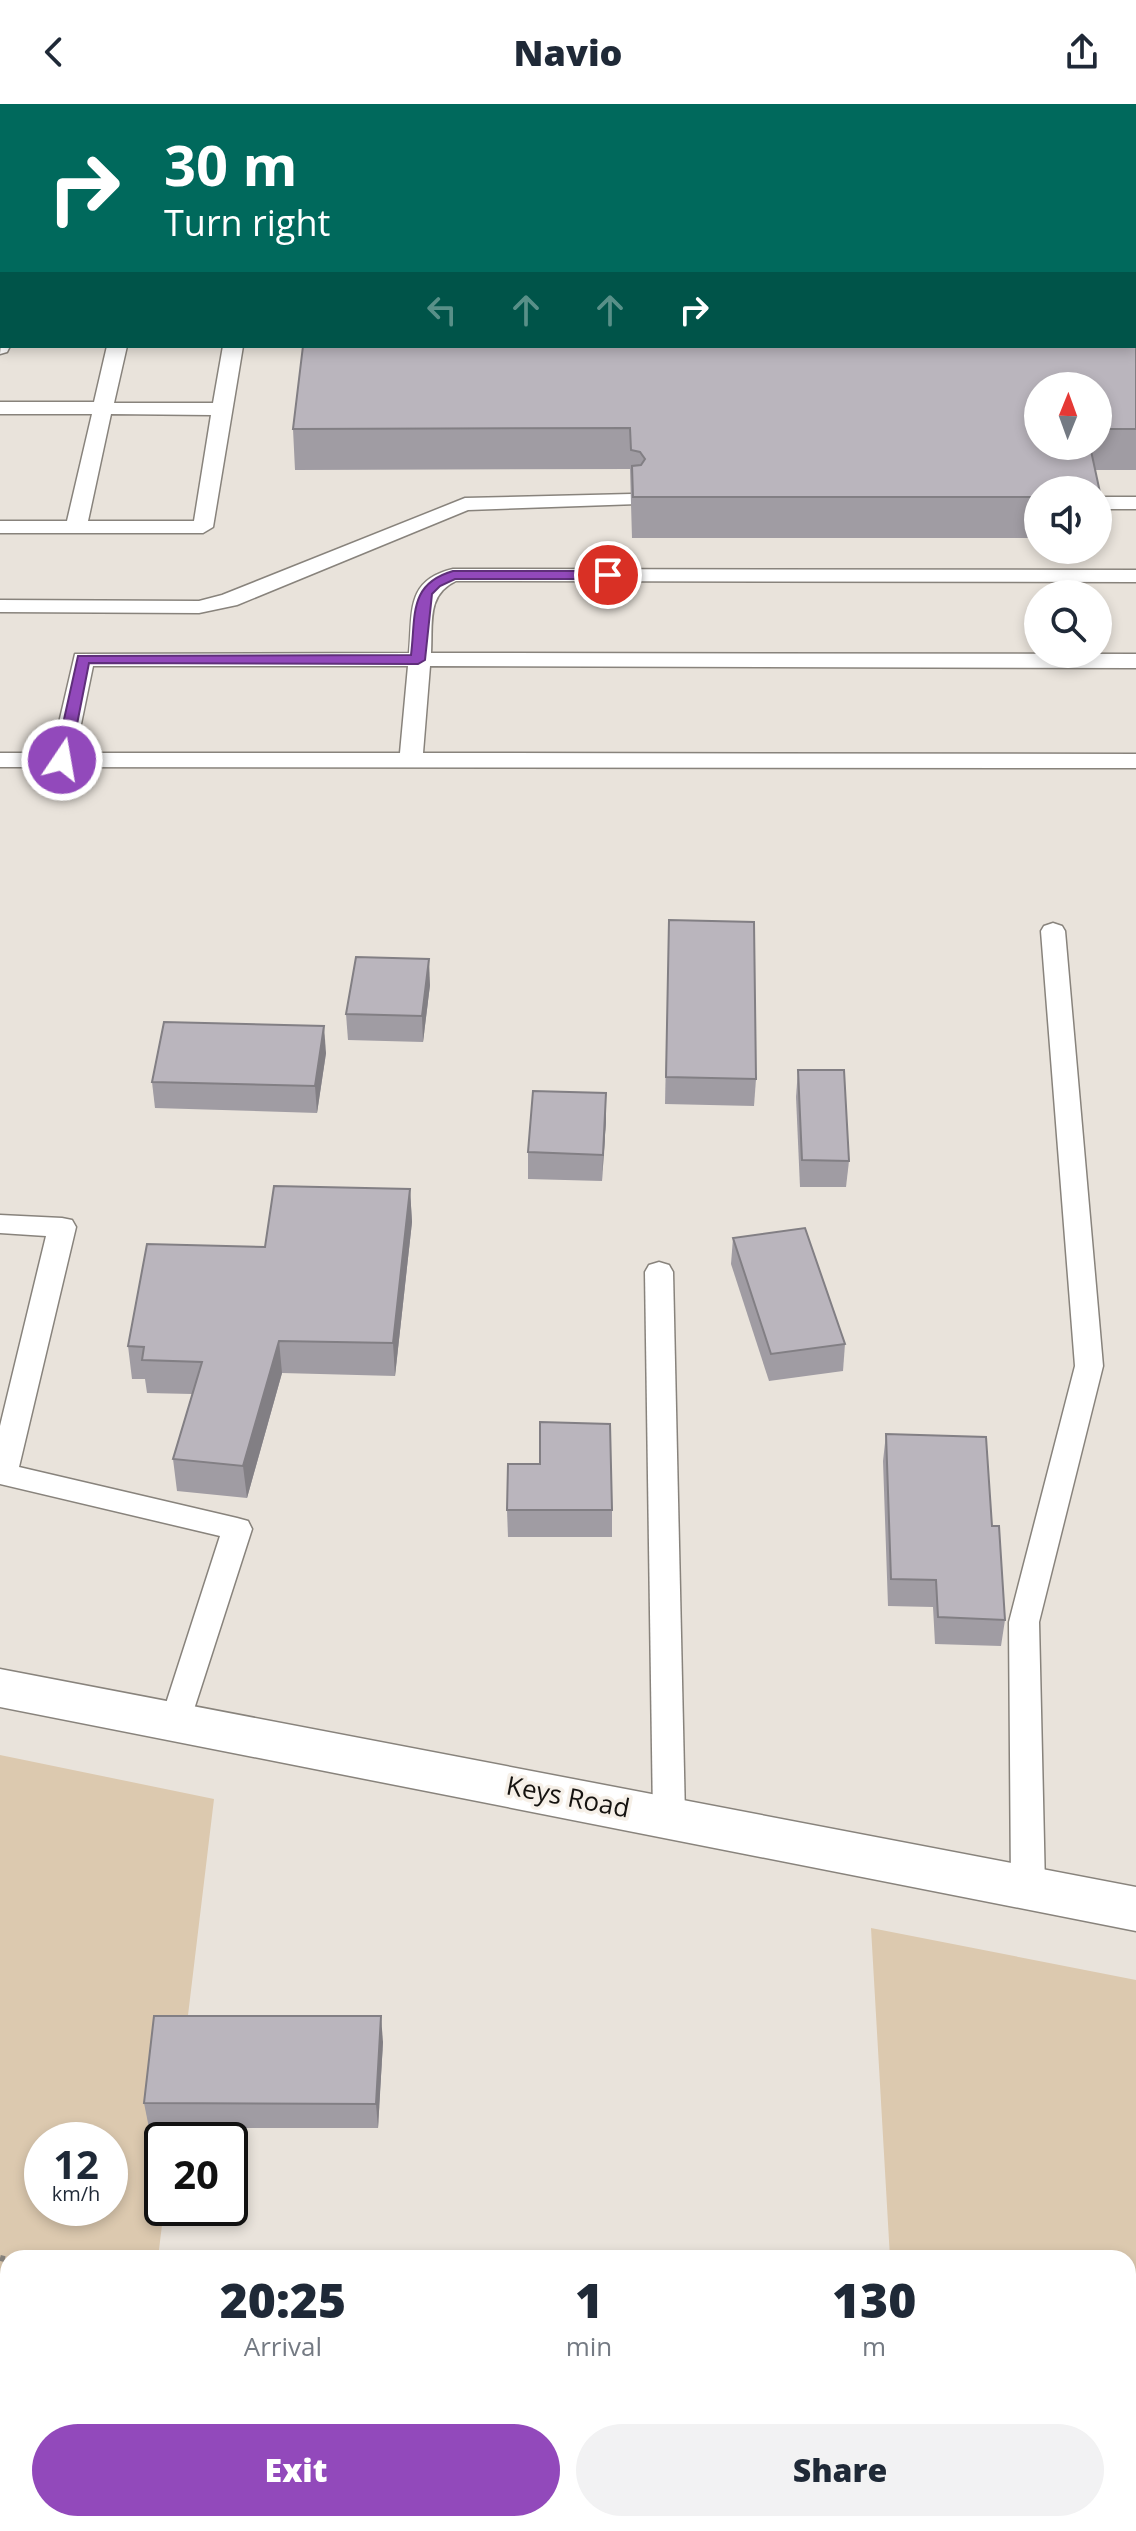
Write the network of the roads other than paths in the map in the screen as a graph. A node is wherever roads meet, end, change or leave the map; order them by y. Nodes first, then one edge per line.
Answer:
1 (117, 348) edge
2 (233, 348) edge
3 (0, 408) edge
4 (103, 408) junction
5 (222, 409) junction
6 (631, 500) edge
7 (1112, 503) edge
8 (1136, 503) edge
9 (0, 527) edge
10 (76, 527) junction
11 (1136, 576) edge
12 (0, 606) edge
13 (418, 660) junction
14 (1136, 661) edge
15 (0, 760) edge
16 (62, 760) junction
17 (411, 760) junction
18 (1136, 761) edge
19 (1053, 931) dead end
20 (0, 1224) edge
21 (659, 1272) dead end
22 (2, 1474) edge
23 (0, 1688) edge
24 (176, 1722) junction
25 (669, 1817) junction
26 (1028, 1887) junction
27 (1136, 1909) edge

1 - 4 lane
2 - 5 lane
3 - 4 lane
4 - 5 lane
4 - 10 lane
5 - 10 lane
6 - 12 lane
7 - 8 lane
9 - 10 lane
11 - 13 lane
13 - 14 lane
13 - 16 lane
13 - 17 lane
15 - 16 lane
16 - 17 lane
17 - 18 lane
19 - 26 lane
20 - 22 lane
21 - 25 lane
22 - 24 lane
23 - 24 street, Keys Road
24 - 25 street, Keys Road
25 - 26 street, Keys Road
26 - 27 street, Keys Road

